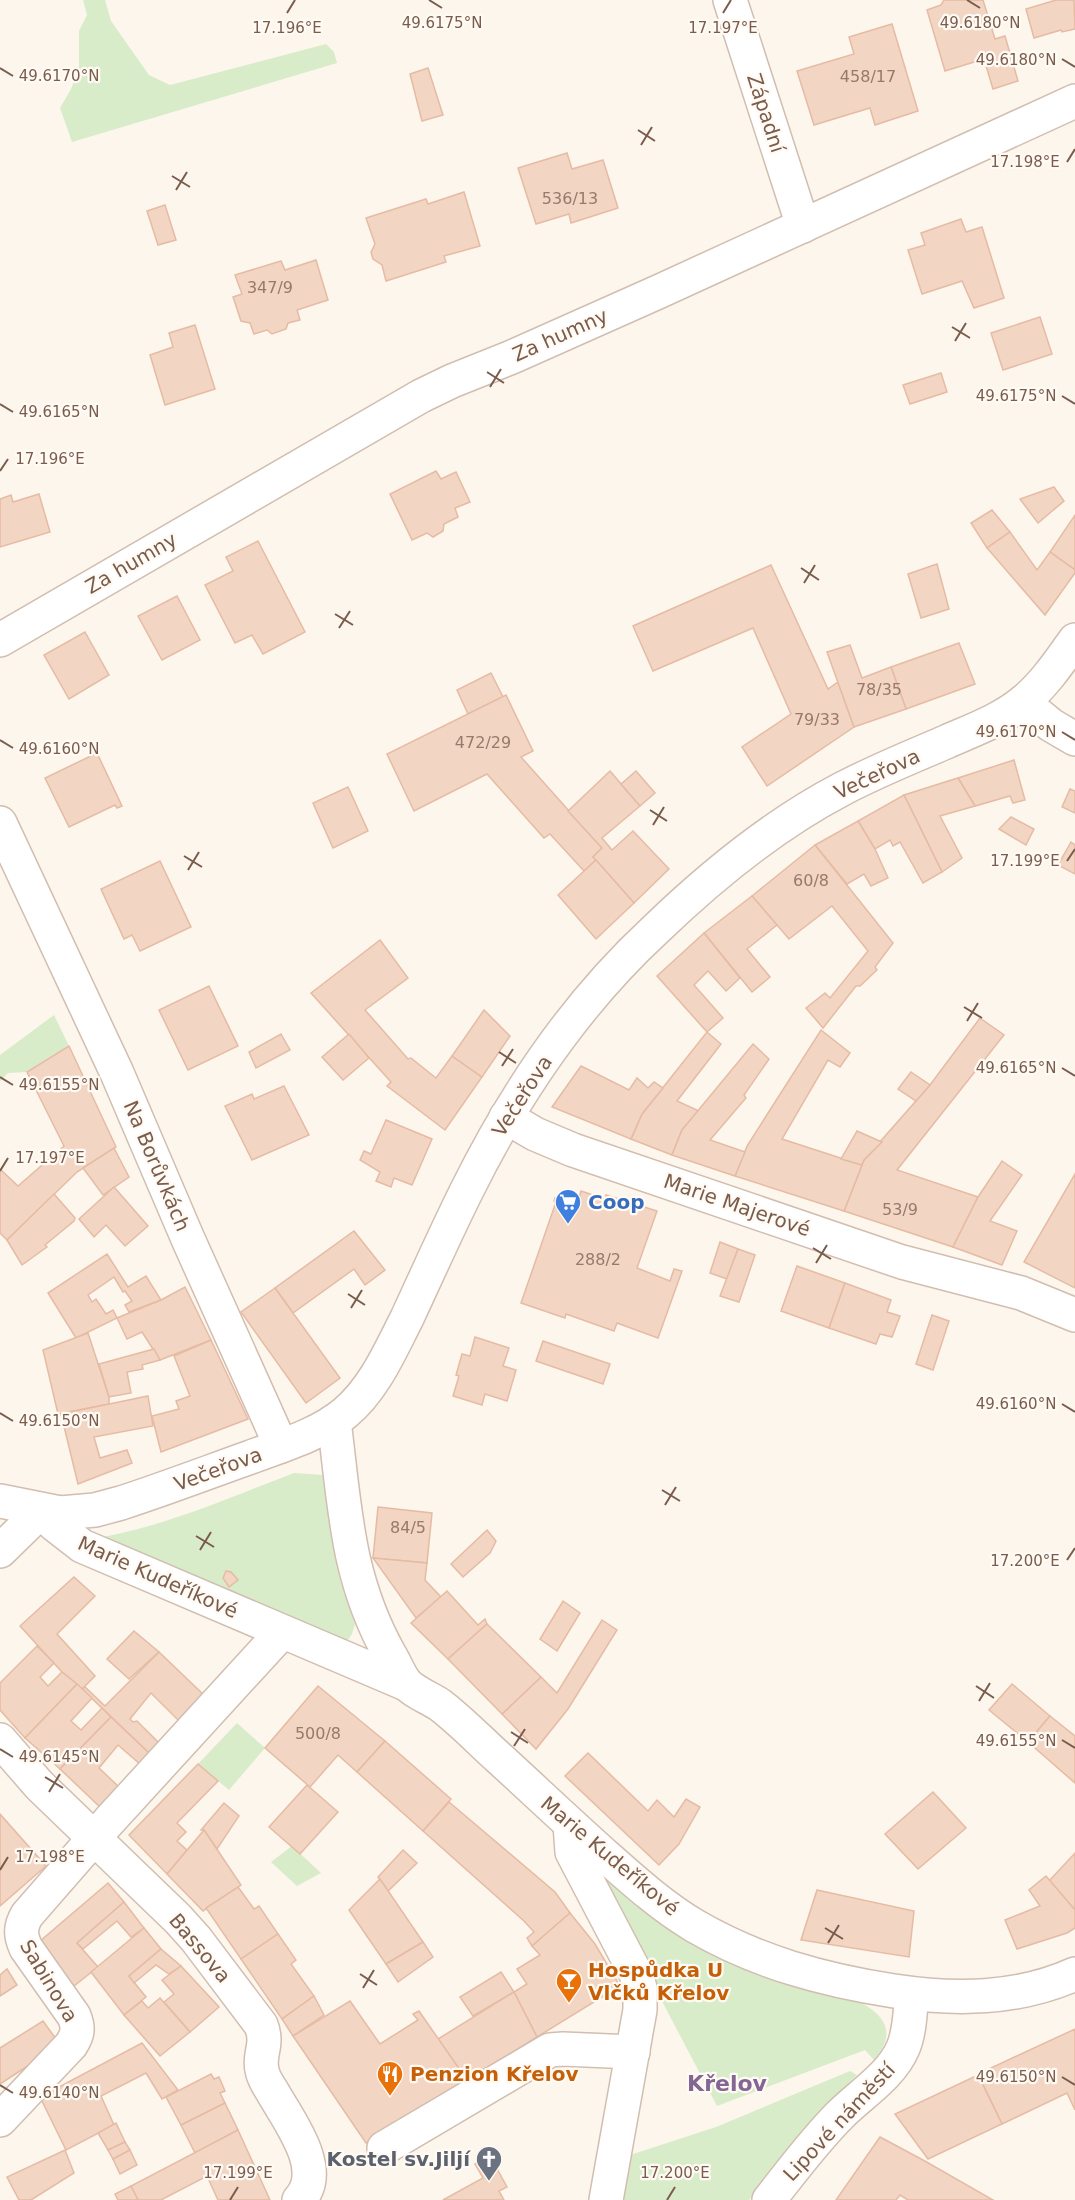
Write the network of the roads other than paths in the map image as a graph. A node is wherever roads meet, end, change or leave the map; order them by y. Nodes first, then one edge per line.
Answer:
1 (730, 0) edge
2 (1075, 101) edge
3 (803, 226) junction
4 (0, 640) edge
5 (1075, 640) edge
6 (1023, 702) junction
7 (1075, 740) edge
8 (0, 823) edge
9 (506, 1117) junction
10 (1075, 1315) edge
11 (334, 1421) junction
12 (281, 1446) junction
13 (0, 1501) edge
14 (41, 1511) junction
15 (0, 1551) edge
16 (282, 1632) junction
17 (406, 1684) junction
18 (0, 1740) edge
19 (570, 1824) junction
20 (94, 1839) junction
21 (1075, 1974) edge
22 (912, 1994) junction
23 (633, 2052) junction
24 (0, 2120) edge
25 (384, 2148) dead end
26 (299, 2200) edge
27 (606, 2200) edge
28 (769, 2200) edge

1 - 3 street, Západní
2 - 3 street, Za humny
3 - 4 street, Za humny
5 - 6 street, Večeřova
6 - 7 street
6 - 9 street, Večeřova
8 - 12 street, Na Borůvkách
9 - 10 street, Marie Majerové
9 - 11 street, Večeřova
11 - 12 street, Večeřova
11 - 17 street
12 - 14 street, Večeřova
13 - 14 street, Večeřova
14 - 15 street
14 - 16 street, Marie Kudeříkové
16 - 17 street, Marie Kudeříkové
16 - 20 street
17 - 19 street, Marie Kudeříkové
18 - 20 street, Bassova
19 - 22 street, Marie Kudeříkové
19 - 23 street
20 - 24 street, Sabinova
20 - 26 street, Bassova
21 - 22 street
22 - 28 street, Lipové náměstí
23 - 25 street
23 - 27 street

